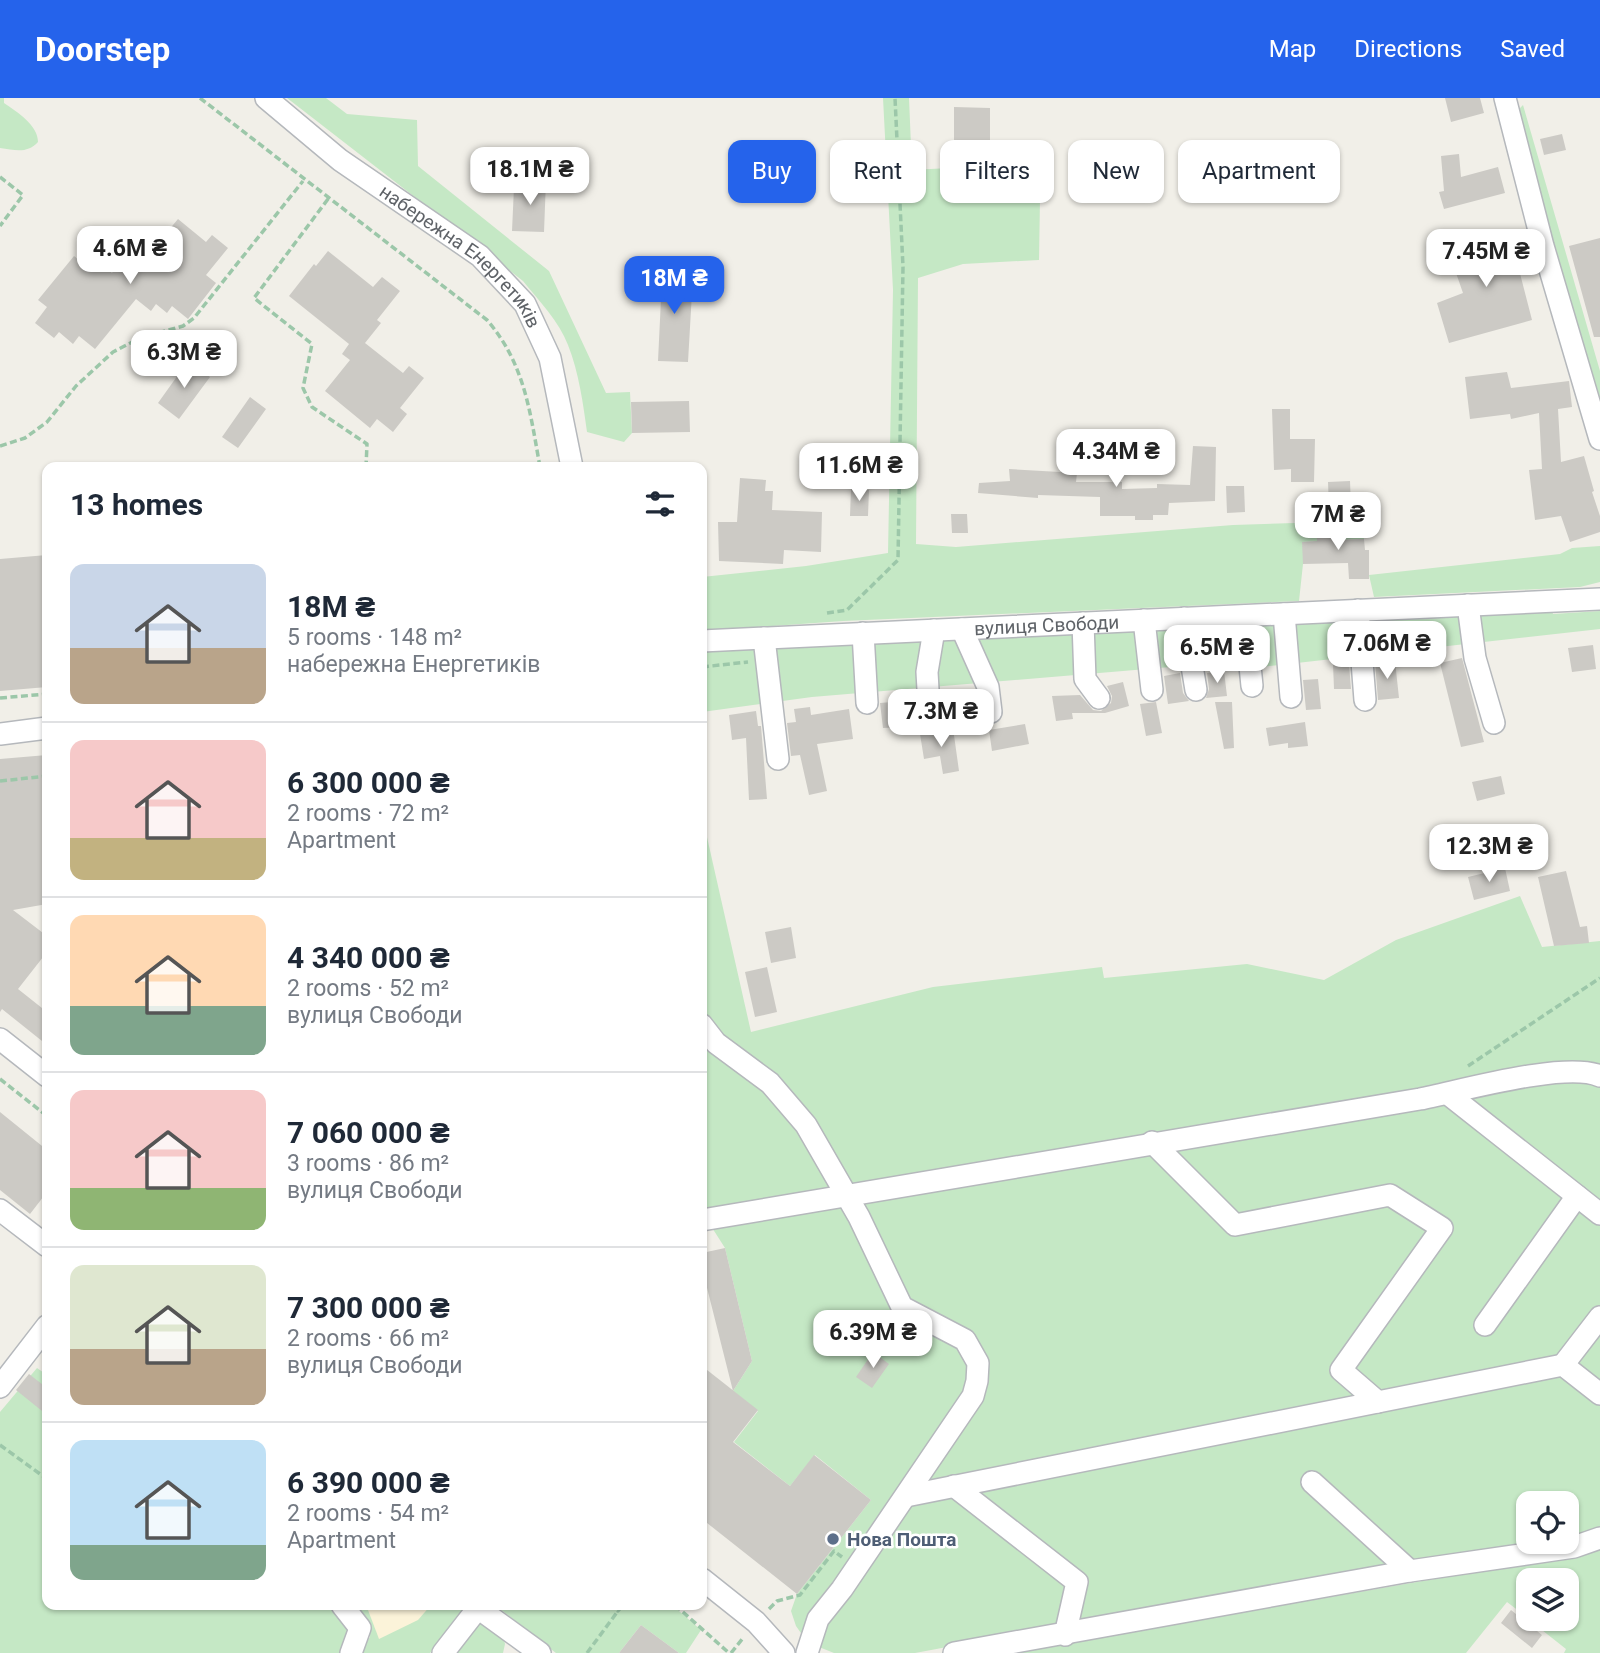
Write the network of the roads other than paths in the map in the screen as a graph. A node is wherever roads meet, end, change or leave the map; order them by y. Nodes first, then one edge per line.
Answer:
1 (266, 98) edge
2 (1506, 98) edge
3 (1600, 439) edge
4 (571, 462) edge
5 (1600, 599) edge
6 (1468, 606) junction
7 (1358, 610) junction
8 (1284, 614) junction
9 (1245, 616) junction
10 (1184, 618) junction
11 (1144, 620) junction
12 (1083, 623) junction
13 (962, 629) junction
14 (934, 630) junction
15 (863, 633) junction
16 (764, 638) junction
17 (707, 640) edge
18 (1252, 686) dead end
19 (1152, 690) dead end
20 (1196, 690) dead end
21 (1291, 697) dead end
22 (1098, 698) dead end
23 (1365, 700) dead end
24 (867, 703) dead end
25 (929, 707) dead end
26 (991, 712) dead end
27 (1493, 723) dead end
28 (42, 729) edge
29 (0, 734) edge
30 (778, 759) dead end
31 (707, 1031) edge
32 (0, 1039) edge
33 (42, 1072) edge
34 (1600, 1076) edge
35 (1448, 1094) junction
36 (1152, 1142) junction
37 (847, 1195) junction
38 (1577, 1196) junction
39 (0, 1210) edge
40 (1600, 1214) edge
41 (707, 1219) edge
42 (42, 1242) edge
43 (1600, 1317) edge
44 (1485, 1325) dead end
45 (42, 1332) edge
46 (1563, 1366) junction
47 (0, 1387) edge
48 (1600, 1394) edge
49 (1378, 1402) junction
50 (1312, 1482) dead end
51 (954, 1486) junction
52 (906, 1496) junction
53 (1600, 1538) edge
54 (1410, 1572) junction
55 (707, 1584) edge
56 (346, 1610) edge
57 (476, 1610) edge
58 (481, 1610) edge
59 (1065, 1634) junction
60 (351, 1653) edge
61 (443, 1653) edge
62 (540, 1653) edge
63 (784, 1653) edge
64 (807, 1653) edge
65 (954, 1653) edge

1 - 4 street, набережна Енергетиків
2 - 3 street
5 - 6 street, вулиця Свободи
6 - 7 street, вулиця Свободи
6 - 27 street
7 - 8 street, вулиця Свободи
7 - 23 street
8 - 9 street, вулиця Свободи
8 - 21 street
9 - 10 street, вулиця Свободи
9 - 18 street
10 - 11 street, вулиця Свободи
10 - 20 street
11 - 12 street, вулиця Свободи
11 - 19 street
12 - 13 street, вулиця Свободи
12 - 22 street
13 - 14 street, вулиця Свободи
13 - 26 street
14 - 15 street, вулиця Свободи
14 - 25 street
15 - 16 street, вулиця Свободи
15 - 24 street
16 - 17 street, вулиця Свободи
16 - 30 street
28 - 29 street
31 - 37 street
32 - 33 street
34 - 35 street
35 - 36 street
35 - 38 street
36 - 37 street
36 - 49 street
37 - 41 street
37 - 52 street
38 - 40 street
38 - 44 street
39 - 42 street
43 - 46 street
45 - 47 street
46 - 48 street
46 - 49 street
49 - 51 street
50 - 54 street
51 - 52 street
51 - 59 street
52 - 64 street
53 - 54 street
54 - 59 street
55 - 63 street
56 - 60 street
57 - 61 street
58 - 62 street
59 - 65 street

